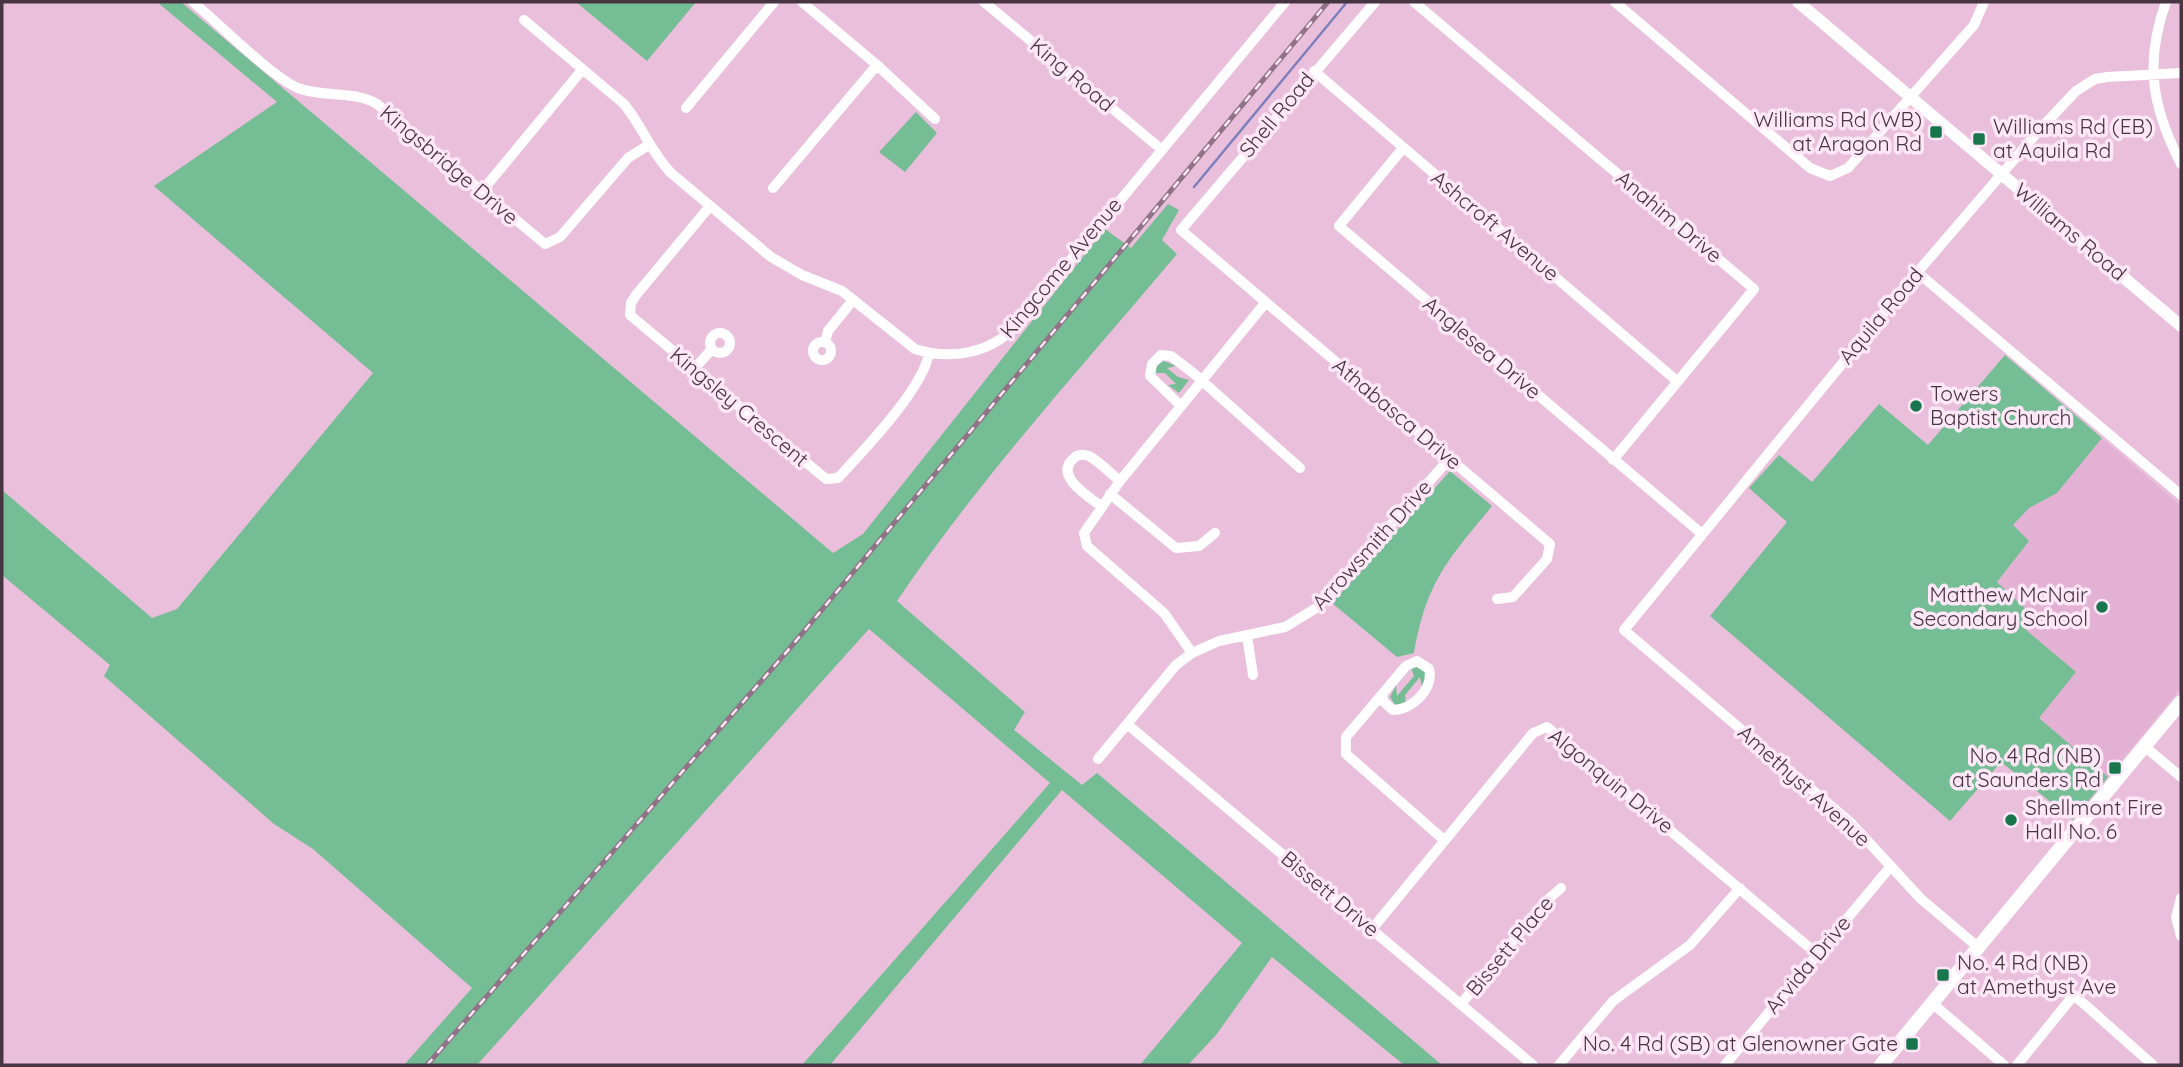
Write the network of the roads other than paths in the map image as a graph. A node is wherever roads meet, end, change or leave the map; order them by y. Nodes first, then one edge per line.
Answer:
1 (193, 2) edge
2 (774, 2) edge
3 (802, 2) edge
4 (984, 2) edge
5 (1284, 2) edge
6 (1375, 2) edge
7 (1414, 2) edge
8 (1615, 2) edge
9 (1798, 2) edge
10 (1984, 2) edge
11 (2166, 2) edge
12 (524, 20) dead end
13 (877, 65) junction
14 (582, 70) junction
15 (1314, 71) junction
16 (2181, 73) edge
17 (2152, 75) junction
18 (1911, 97) junction
19 (686, 108) dead end
20 (935, 119) dead end
21 (650, 144) junction
22 (1403, 148) junction
23 (1161, 149) junction
24 (2181, 164) edge
25 (2002, 174) junction
26 (773, 188) dead end
27 (482, 191) junction
28 (710, 206) junction
29 (1181, 230) joint
30 (1917, 272) junction
31 (853, 300) junction
32 (1266, 302) junction
33 (2181, 326) edge
34 (825, 341) dead end
35 (712, 349) dead end
36 (929, 353) junction
37 (694, 369) junction
38 (1200, 381) junction
39 (1677, 381) junction
40 (1180, 405) junction
41 (1450, 458) junction
42 (1613, 460) junction
43 (1300, 468) dead end
44 (1120, 481) junction
45 (1110, 494) junction
46 (2181, 495) edge
47 (1101, 506) junction
48 (1215, 533) dead end
49 (1702, 534) junction
50 (1497, 598) dead end
51 (1624, 630) joint
52 (1247, 636) junction
53 (1192, 653) junction
54 (1252, 675) dead end
55 (1382, 695) junction
56 (2181, 702) edge
57 (1127, 724) junction
58 (2144, 746) junction
59 (1098, 759) dead end
60 (2181, 777) edge
61 (1444, 840) junction
62 (1891, 866) junction
63 (1561, 888) dead end
64 (1740, 888) junction
65 (2181, 898) edge
66 (1372, 929) junction
67 (2181, 936) edge
68 (1978, 947) junction
69 (1817, 954) junction
70 (1932, 1003) junction
71 (1461, 1004) junction
72 (1729, 1061) edge
73 (1533, 1065) edge
74 (1559, 1065) edge
75 (1742, 1065) edge
76 (1881, 1065) edge
77 (2004, 1065) edge
78 (2017, 1065) edge
79 (2153, 1065) edge

1 - 27 street, Kingsbridge Drive
2 - 19 street
3 - 13 street
4 - 23 street, King Road
5 - 23 street
6 - 15 street, Shell Road
7 - 39 street, Anahim Drive
8 - 18 street
9 - 18 street, Williams Road
10 - 18 street
11 - 17 street
12 - 14 street, Kingcome Avenue
13 - 20 street
13 - 26 street
14 - 21 street, Kingcome Avenue
14 - 27 street
15 - 22 street, Ashcroft Avenue
15 - 29 street, Shell Road
16 - 17 street, Aquila Road
17 - 24 street
17 - 25 street, Aquila Road
18 - 25 street, Williams Road
21 - 27 street, Kingsbridge Drive
21 - 28 street, Kingcome Avenue
22 - 39 street, Ashcroft Avenue
22 - 42 street, Anglesea Drive
23 - 36 street, Kingcome Avenue
25 - 30 street, Aquila Road
25 - 33 street, Williams Road
28 - 31 street, Kingcome Avenue
28 - 37 street, Kingsley Crescent
29 - 32 street, Athabasca Drive
30 - 46 street
30 - 49 street, Aquila Road
31 - 34 street
31 - 36 street, Kingcome Avenue
32 - 38 street
32 - 41 street, Athabasca Drive
35 - 37 street
36 - 37 street, Kingsley Crescent
38 - 40 street
38 - 40 street
38 - 43 street
39 - 42 street, Anahim Drive
40 - 44 street
41 - 50 street, Athabasca Drive
41 - 52 street, Arrowsmith Drive
42 - 49 street, Anglesea Drive
44 - 45 street
44 - 47 street
45 - 47 street
45 - 48 street
47 - 53 street
49 - 51 street, Aquila Road
51 - 62 street, Amethyst Avenue
52 - 53 street, Arrowsmith Drive
52 - 54 street
53 - 57 street, Arrowsmith Drive
55 - 55 street
55 - 61 street
56 - 58 main road
57 - 59 street, Arrowsmith Drive
57 - 66 street, Bissett Drive
58 - 60 street
58 - 68 main road
61 - 64 street, Algonquin Drive
61 - 66 street, Algonquin Drive
62 - 68 street, Amethyst Avenue
62 - 69 street, Arvida Drive
63 - 71 street, Bissett Place
64 - 69 street, Algonquin Drive
64 - 74 street
65 - 67 street
66 - 71 street, Bissett Drive
68 - 70 main road
69 - 72 street, Arvida Drive
70 - 76 main road
70 - 77 street
71 - 73 street, Bissett Drive
72 - 75 street
78 - 79 street

